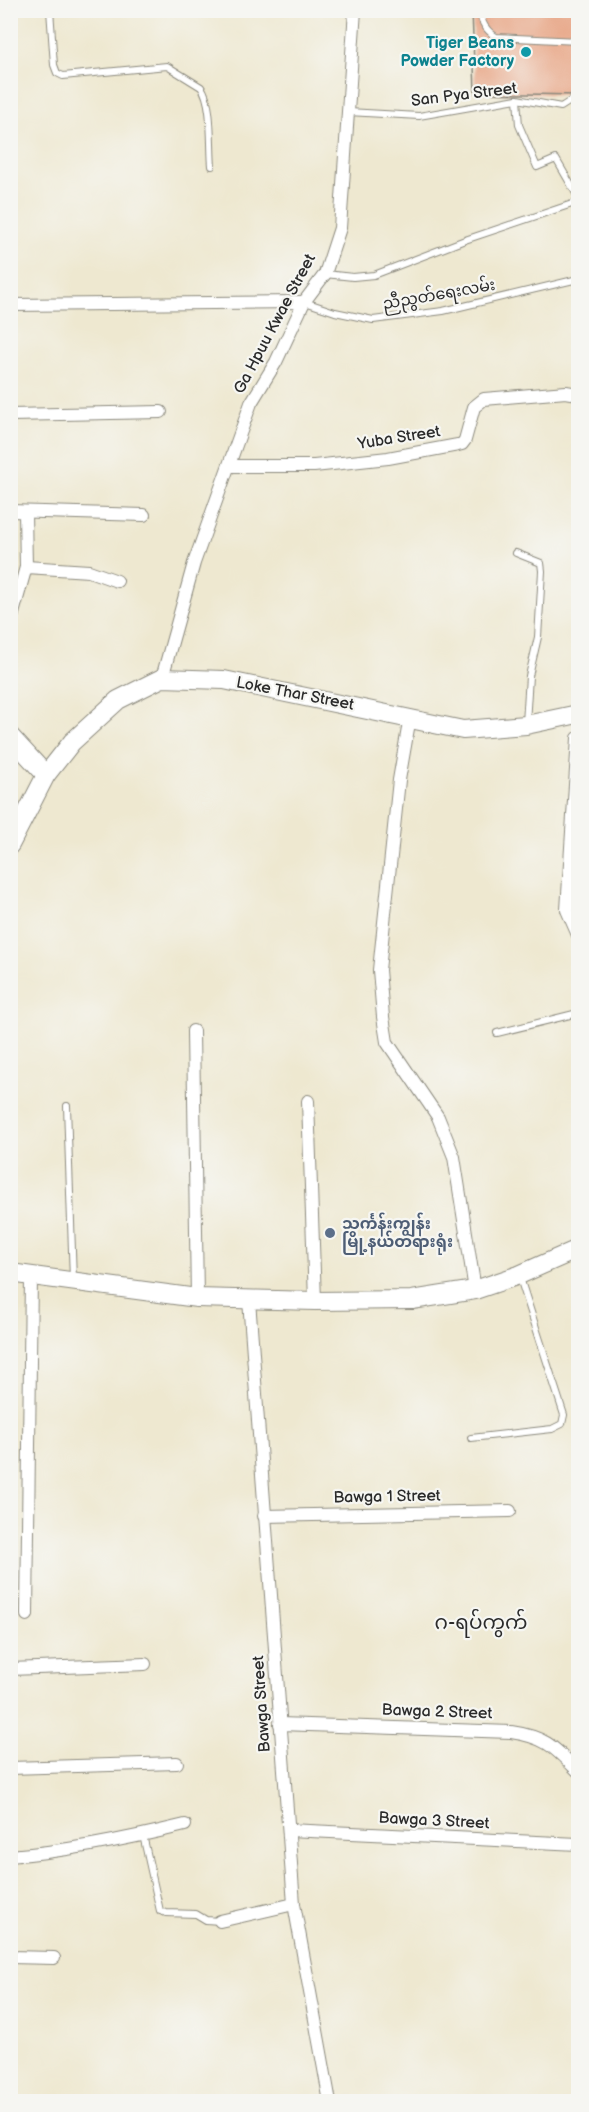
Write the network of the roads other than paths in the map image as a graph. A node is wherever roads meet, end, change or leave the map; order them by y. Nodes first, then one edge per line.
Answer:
1 (50, 10) edge
2 (355, 10) edge
3 (480, 10) edge
4 (579, 41) edge
5 (579, 96) edge
6 (517, 99) junction
7 (348, 112) junction
8 (212, 166) dead end
9 (579, 197) edge
10 (579, 202) edge
11 (324, 274) junction
12 (579, 279) edge
13 (304, 302) junction
14 (10, 305) edge
15 (579, 394) edge
16 (161, 412) dead end
17 (10, 415) edge
18 (229, 466) junction
19 (10, 511) edge
20 (25, 512) junction
21 (144, 515) dead end
22 (516, 553) dead end
23 (26, 567) junction
24 (117, 581) dead end
25 (10, 624) edge
26 (162, 678) junction
27 (579, 714) edge
28 (410, 717) junction
29 (526, 725) junction
30 (10, 736) edge
31 (579, 738) edge
32 (46, 775) junction
33 (577, 781) edge
34 (10, 845) edge
35 (575, 855) edge
36 (579, 935) edge
37 (579, 1013) edge
38 (193, 1031) dead end
39 (497, 1033) dead end
40 (308, 1101) dead end
41 (68, 1106) dead end
42 (579, 1249) edge
43 (10, 1267) edge
44 (11, 1274) edge
45 (519, 1275) junction
46 (31, 1276) junction
47 (73, 1282) junction
48 (475, 1290) junction
49 (197, 1298) junction
50 (249, 1300) junction
51 (315, 1301) junction
52 (471, 1438) dead end
53 (510, 1511) dead end
54 (264, 1516) junction
55 (27, 1615) dead end
56 (145, 1664) dead end
57 (10, 1669) edge
58 (280, 1724) junction
59 (177, 1763) dead end
60 (10, 1768) edge
61 (579, 1771) edge
62 (185, 1825) dead end
63 (289, 1830) junction
64 (143, 1835) junction
65 (579, 1845) edge
66 (10, 1856) edge
67 (294, 1904) junction
68 (220, 1920) joint
69 (10, 1957) edge
70 (54, 1958) dead end
71 (330, 2102) edge

1 - 8 lane
2 - 7 street, Ga Hpuu Kwae Street
3 - 4 lane
5 - 6 lane, San Pya Street
6 - 7 lane, San Pya Street
6 - 9 lane
7 - 11 street, Ga Hpuu Kwae Street
10 - 11 lane
11 - 13 street, Ga Hpuu Kwae Street
12 - 13 lane, ညီညွတ်ရေးလမ်း
13 - 14 street
13 - 18 street, Ga Hpuu Kwae Street
15 - 18 street, Yuba Street
16 - 17 street
18 - 26 street, Ga Hpuu Kwae Street
19 - 20 street
20 - 21 street
20 - 23 street
22 - 29 lane
23 - 24 street
23 - 25 street
26 - 28 street, Loke Thar Street
26 - 32 street, Loke Thar Street
27 - 29 street, Loke Thar Street
28 - 29 street, Loke Thar Street
28 - 48 street
30 - 32 street
31 - 33 street
32 - 34 street, Loke Thar Street
33 - 35 street
35 - 36 street
37 - 39 lane
38 - 49 street
40 - 51 street
41 - 47 lane
42 - 45 street
43 - 44 street
44 - 46 street
45 - 48 street
45 - 52 lane
46 - 47 street
46 - 55 street
47 - 49 street
48 - 51 street
49 - 50 street
50 - 51 street
50 - 54 street, Bawga Street
53 - 54 street, Bawga 1 Street
54 - 58 street, Bawga Street
56 - 57 street
58 - 61 street, Bawga 2 Street
58 - 63 street, Bawga Street
59 - 60 street
62 - 64 street
63 - 65 street, Bawga 3 Street
63 - 67 street, Bawga Street
64 - 66 street
64 - 68 lane
67 - 68 street
67 - 71 street, Bawga Street
69 - 70 street

